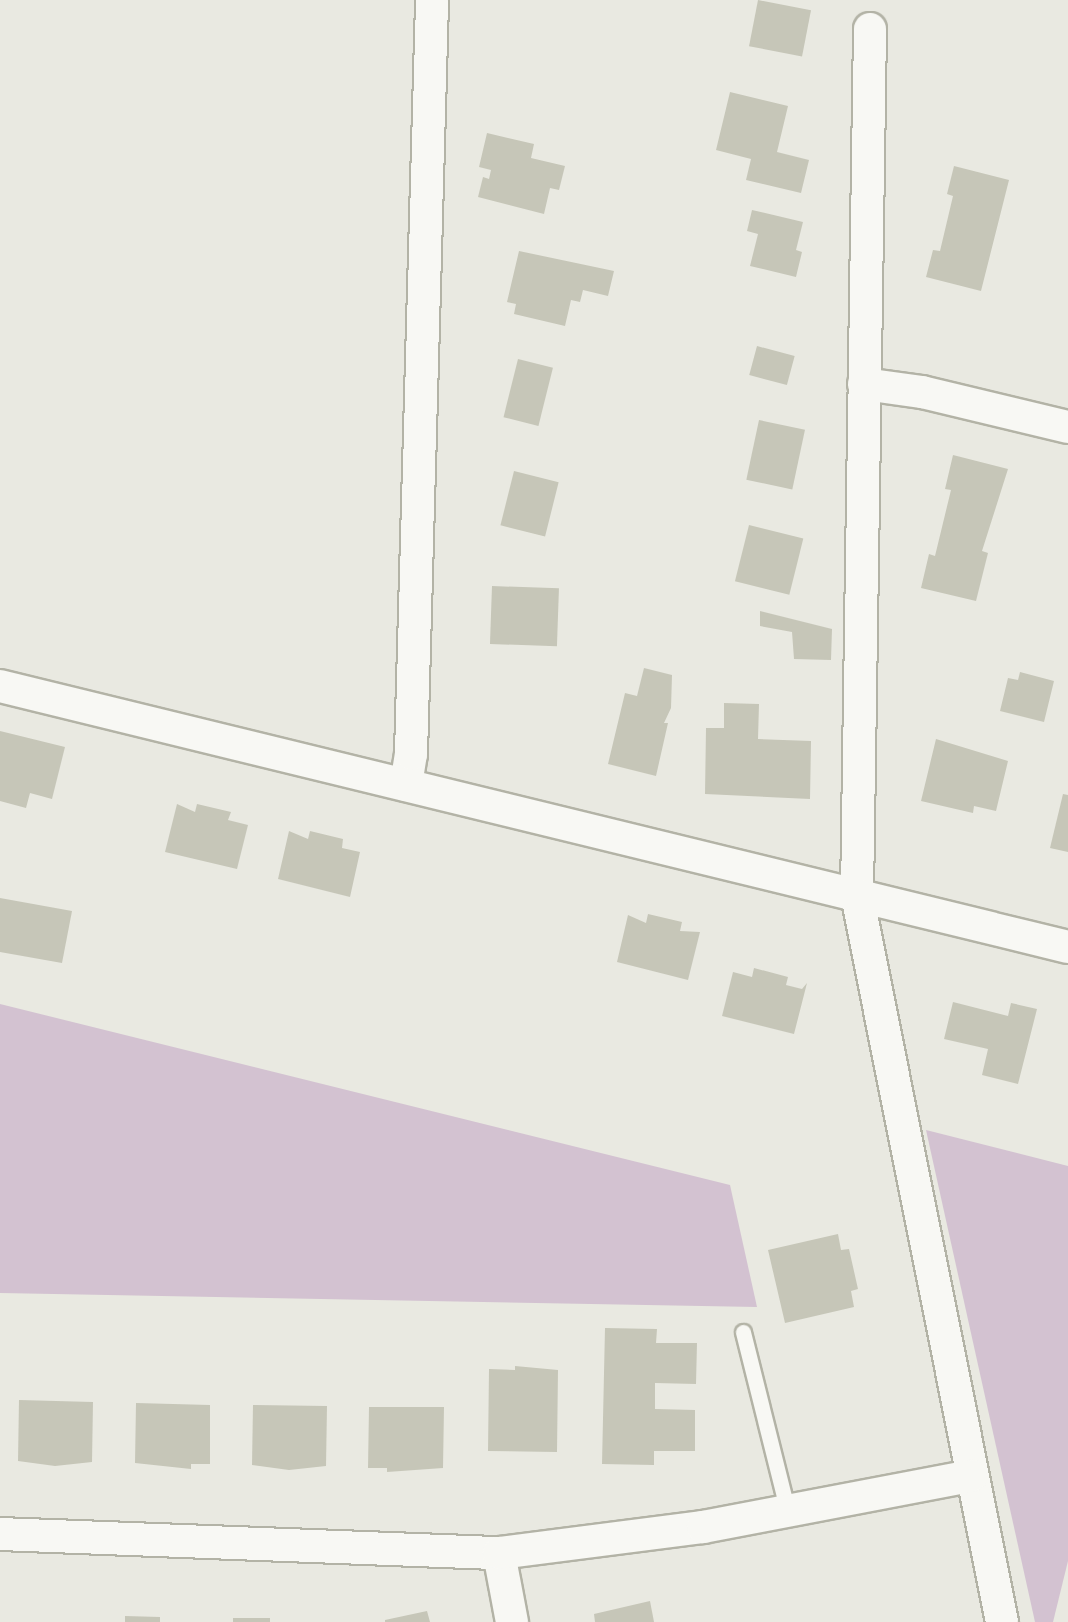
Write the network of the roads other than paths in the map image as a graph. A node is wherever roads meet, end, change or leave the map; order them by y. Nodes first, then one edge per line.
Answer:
1 (432, 0) edge
2 (870, 29) dead end
3 (864, 384) junction
4 (1068, 426) edge
5 (0, 686) edge
6 (406, 785) junction
7 (857, 896) junction
8 (1068, 947) edge
9 (743, 1332) dead end
10 (971, 1476) junction
11 (788, 1512) junction
12 (0, 1534) edge
13 (500, 1553) junction
14 (512, 1622) edge
15 (1002, 1622) edge

1 - 6 street
2 - 3 street
3 - 4 street
3 - 7 street
5 - 6 street
6 - 7 street
7 - 8 street
7 - 10 street
9 - 11 lane
10 - 11 street
10 - 15 street
11 - 13 street
12 - 13 street
13 - 14 street

